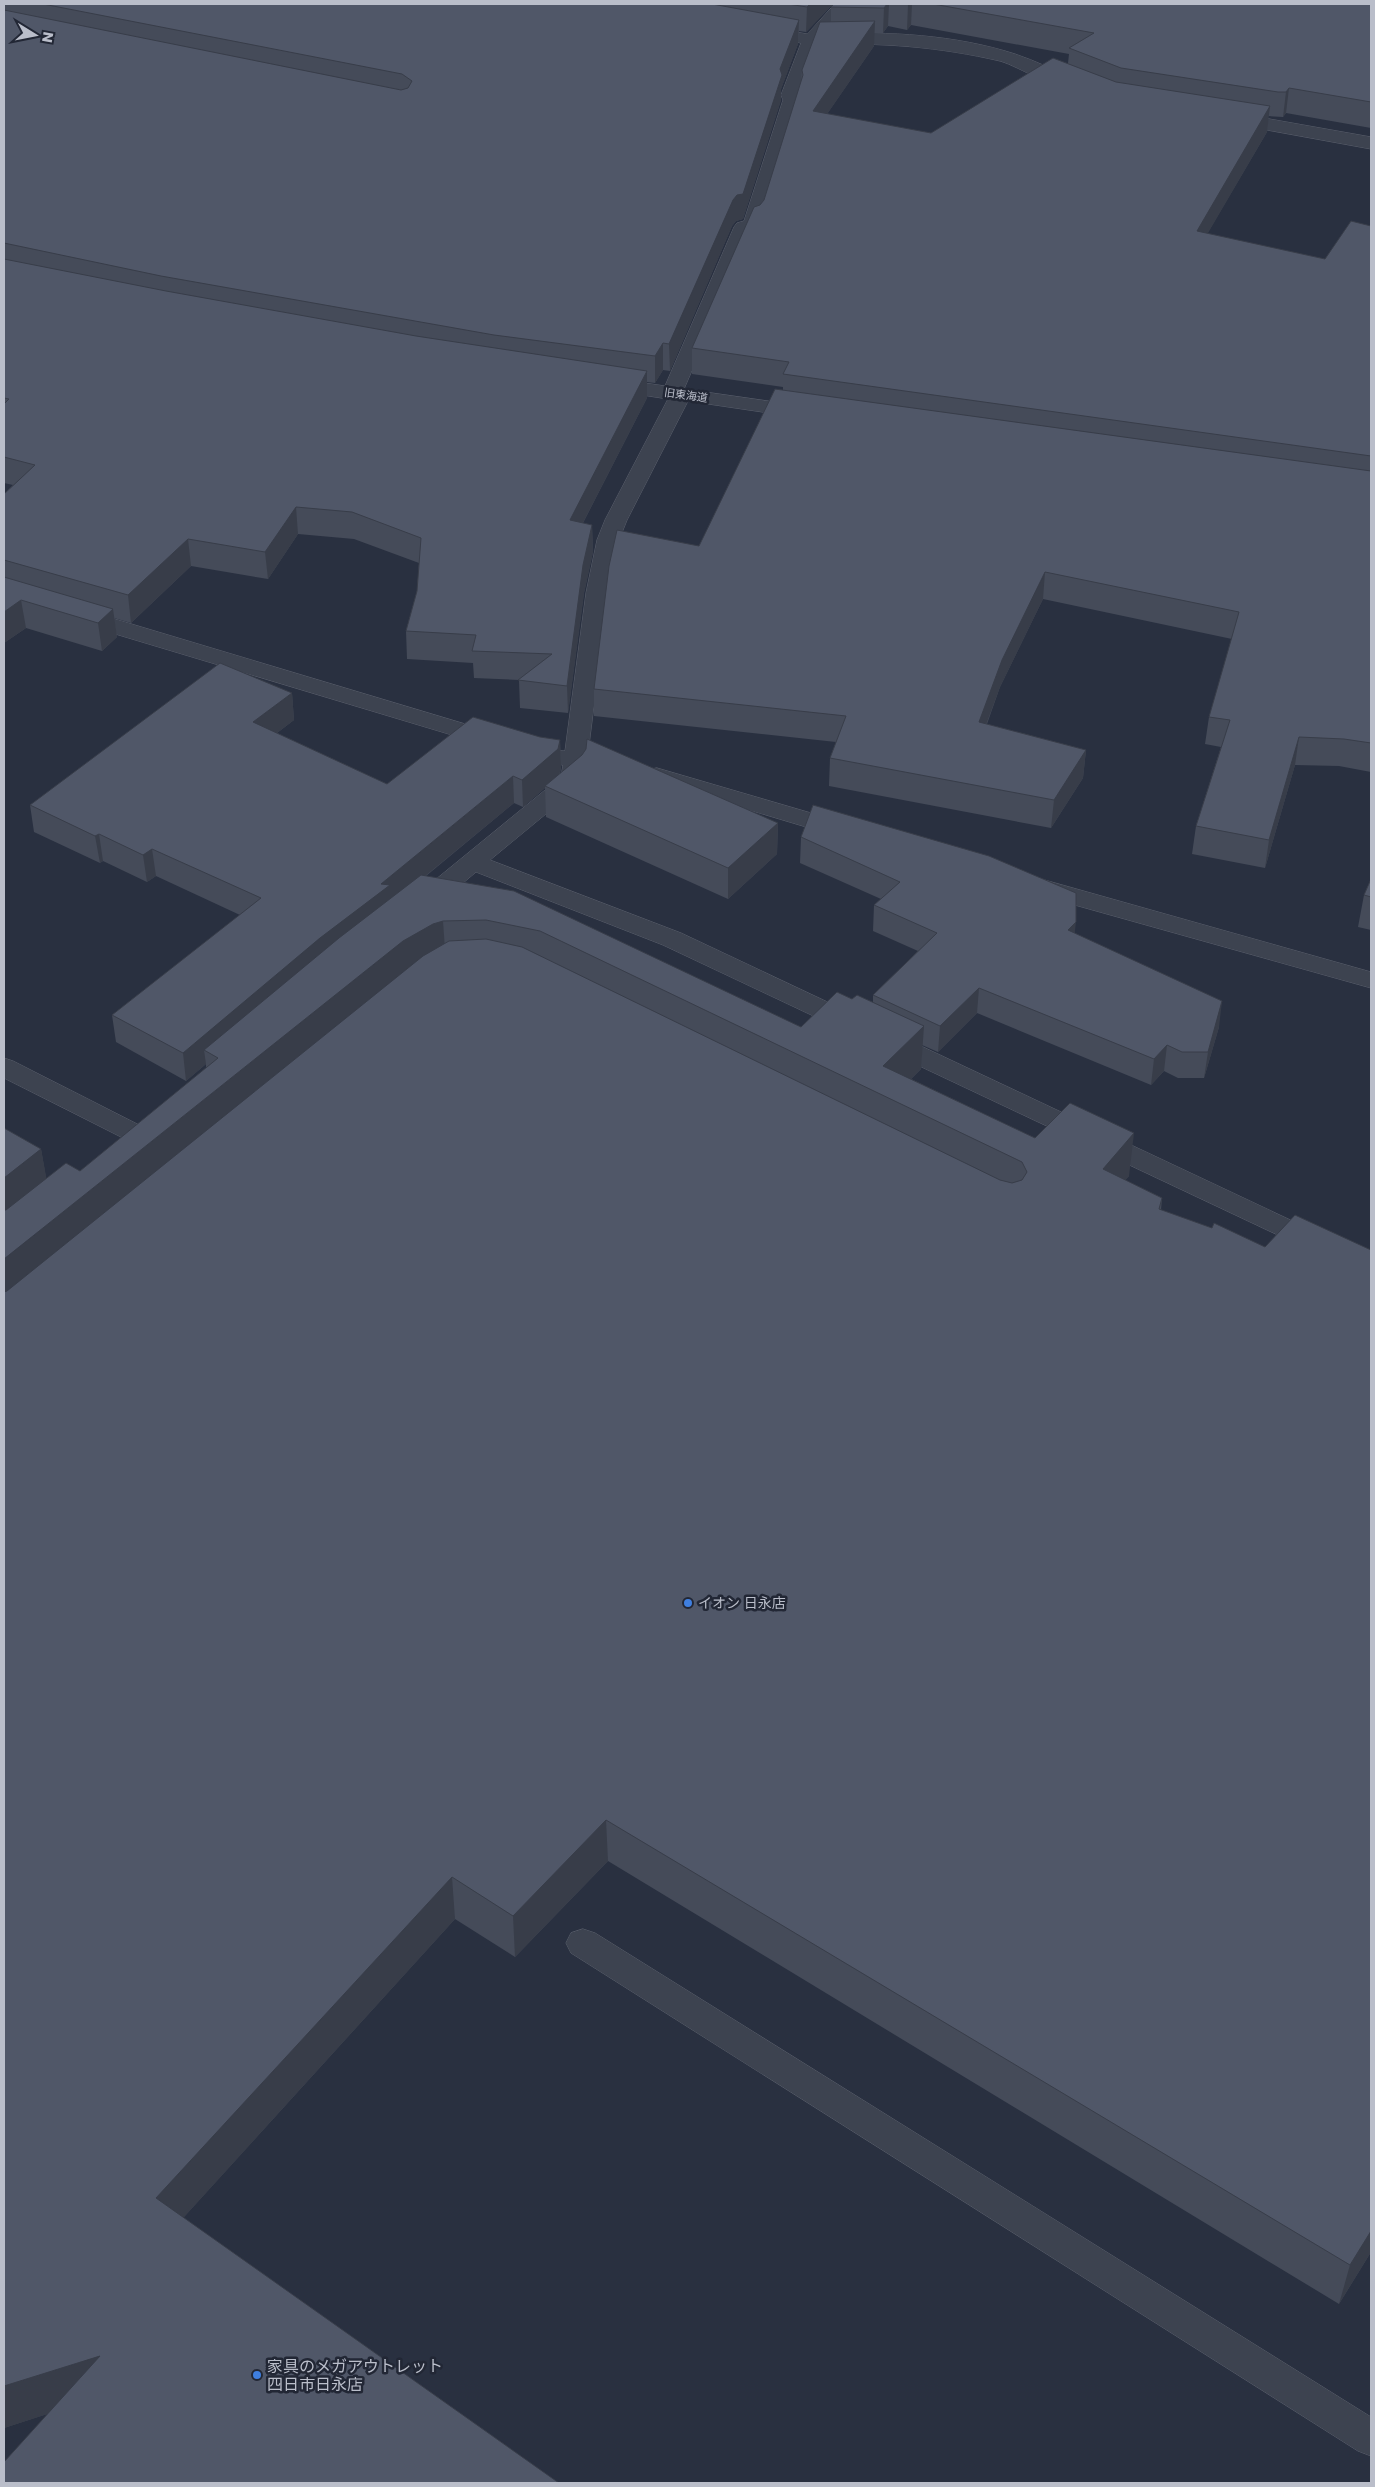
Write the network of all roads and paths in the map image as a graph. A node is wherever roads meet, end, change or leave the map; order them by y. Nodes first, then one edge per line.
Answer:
1 (844, 4) edge
2 (743, 28) edge
3 (811, 40) junction
4 (1082, 88) edge
5 (1214, 116) edge
6 (1371, 143) edge
7 (593, 382) edge
8 (677, 393) junction
9 (827, 415) edge
10 (59, 610) edge
11 (576, 760) junction
12 (868, 837) edge
13 (474, 863) junction
14 (1018, 881) edge
15 (404, 918) edge
16 (1371, 980) edge
17 (4, 1067) edge
18 (117, 1154) edge
19 (1371, 1269) edge
20 (583, 1943) dead end
21 (1371, 2438) edge

1 - 3 street
2 - 3 street
3 - 4 street
3 - 8 street
5 - 6 street
7 - 8 street, 旧東海道
8 - 9 street, 旧東海道
8 - 11 street
10 - 11 street
11 - 12 street
11 - 13 street
13 - 15 street
13 - 19 street
14 - 16 street
17 - 18 street
20 - 21 street

